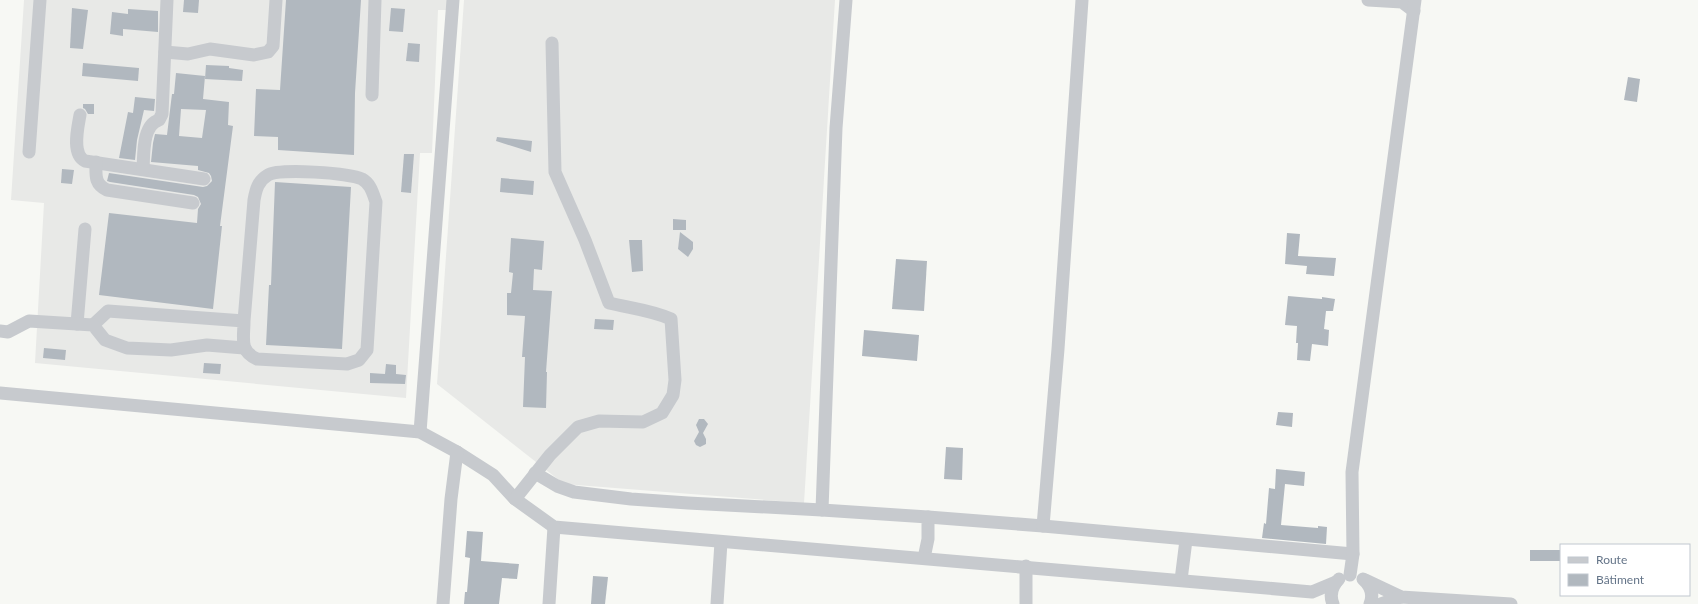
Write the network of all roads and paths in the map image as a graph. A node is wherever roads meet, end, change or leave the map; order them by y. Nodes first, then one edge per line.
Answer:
1 (40, 0) edge
2 (168, 0) edge
3 (276, 0) edge
4 (376, 0) edge
5 (453, 0) edge
6 (846, 0) edge
7 (1082, 0) edge
8 (1368, 0) edge
9 (1414, 6) edge
10 (552, 43) dead end
11 (165, 52) junction
12 (372, 95) dead end
13 (80, 115) dead end
14 (29, 152) dead end
15 (96, 162) junction
16 (142, 169) junction
17 (204, 179) dead end
18 (193, 203) dead end
19 (85, 229) dead end
20 (244, 321) junction
21 (78, 324) junction
22 (93, 325) junction
23 (0, 331) edge
24 (244, 348) junction
25 (0, 393) edge
26 (420, 432) junction
27 (457, 452) junction
28 (526, 486) junction
29 (822, 510) junction
30 (928, 520) junction
31 (1043, 526) junction
32 (554, 527) junction
33 (721, 542) junction
34 (1185, 543) junction
35 (1353, 554) junction
36 (924, 558) junction
37 (1026, 566) junction
38 (1350, 575) junction
39 (1181, 580) junction
40 (1365, 580) junction
41 (1336, 582) junction
42 (1312, 592) junction
43 (1401, 597) junction
44 (443, 604) edge
45 (549, 604) edge
46 (717, 604) edge
47 (1026, 604) edge
48 (1330, 604) edge
49 (1333, 604) edge
50 (1370, 604) edge
51 (1381, 604) edge
52 (1511, 604) edge

1 - 14 street
2 - 11 street
3 - 11 street
4 - 12 street
5 - 26 street
6 - 29 street
7 - 31 street
8 - 9 street
9 - 35 street
10 - 28 street
11 - 16 street
13 - 15 street
15 - 16 street
15 - 18 street
16 - 17 street
19 - 21 street
20 - 22 street
20 - 24 street
20 - 24 street
21 - 22 street
21 - 23 street
22 - 24 street
25 - 26 street
26 - 27 street
27 - 28 street
27 - 44 street
28 - 29 street
28 - 32 street
29 - 30 street
30 - 31 street
30 - 36 street
31 - 34 street
32 - 33 street
32 - 45 street
33 - 36 street
33 - 46 street
34 - 35 street
34 - 39 street
35 - 38 street
36 - 37 street
37 - 39 street
37 - 47 street
38 - 40 street
38 - 41 street
39 - 42 street
40 - 43 street
40 - 50 street
41 - 42 street
41 - 49 street
42 - 48 street
43 - 51 street
43 - 52 street

